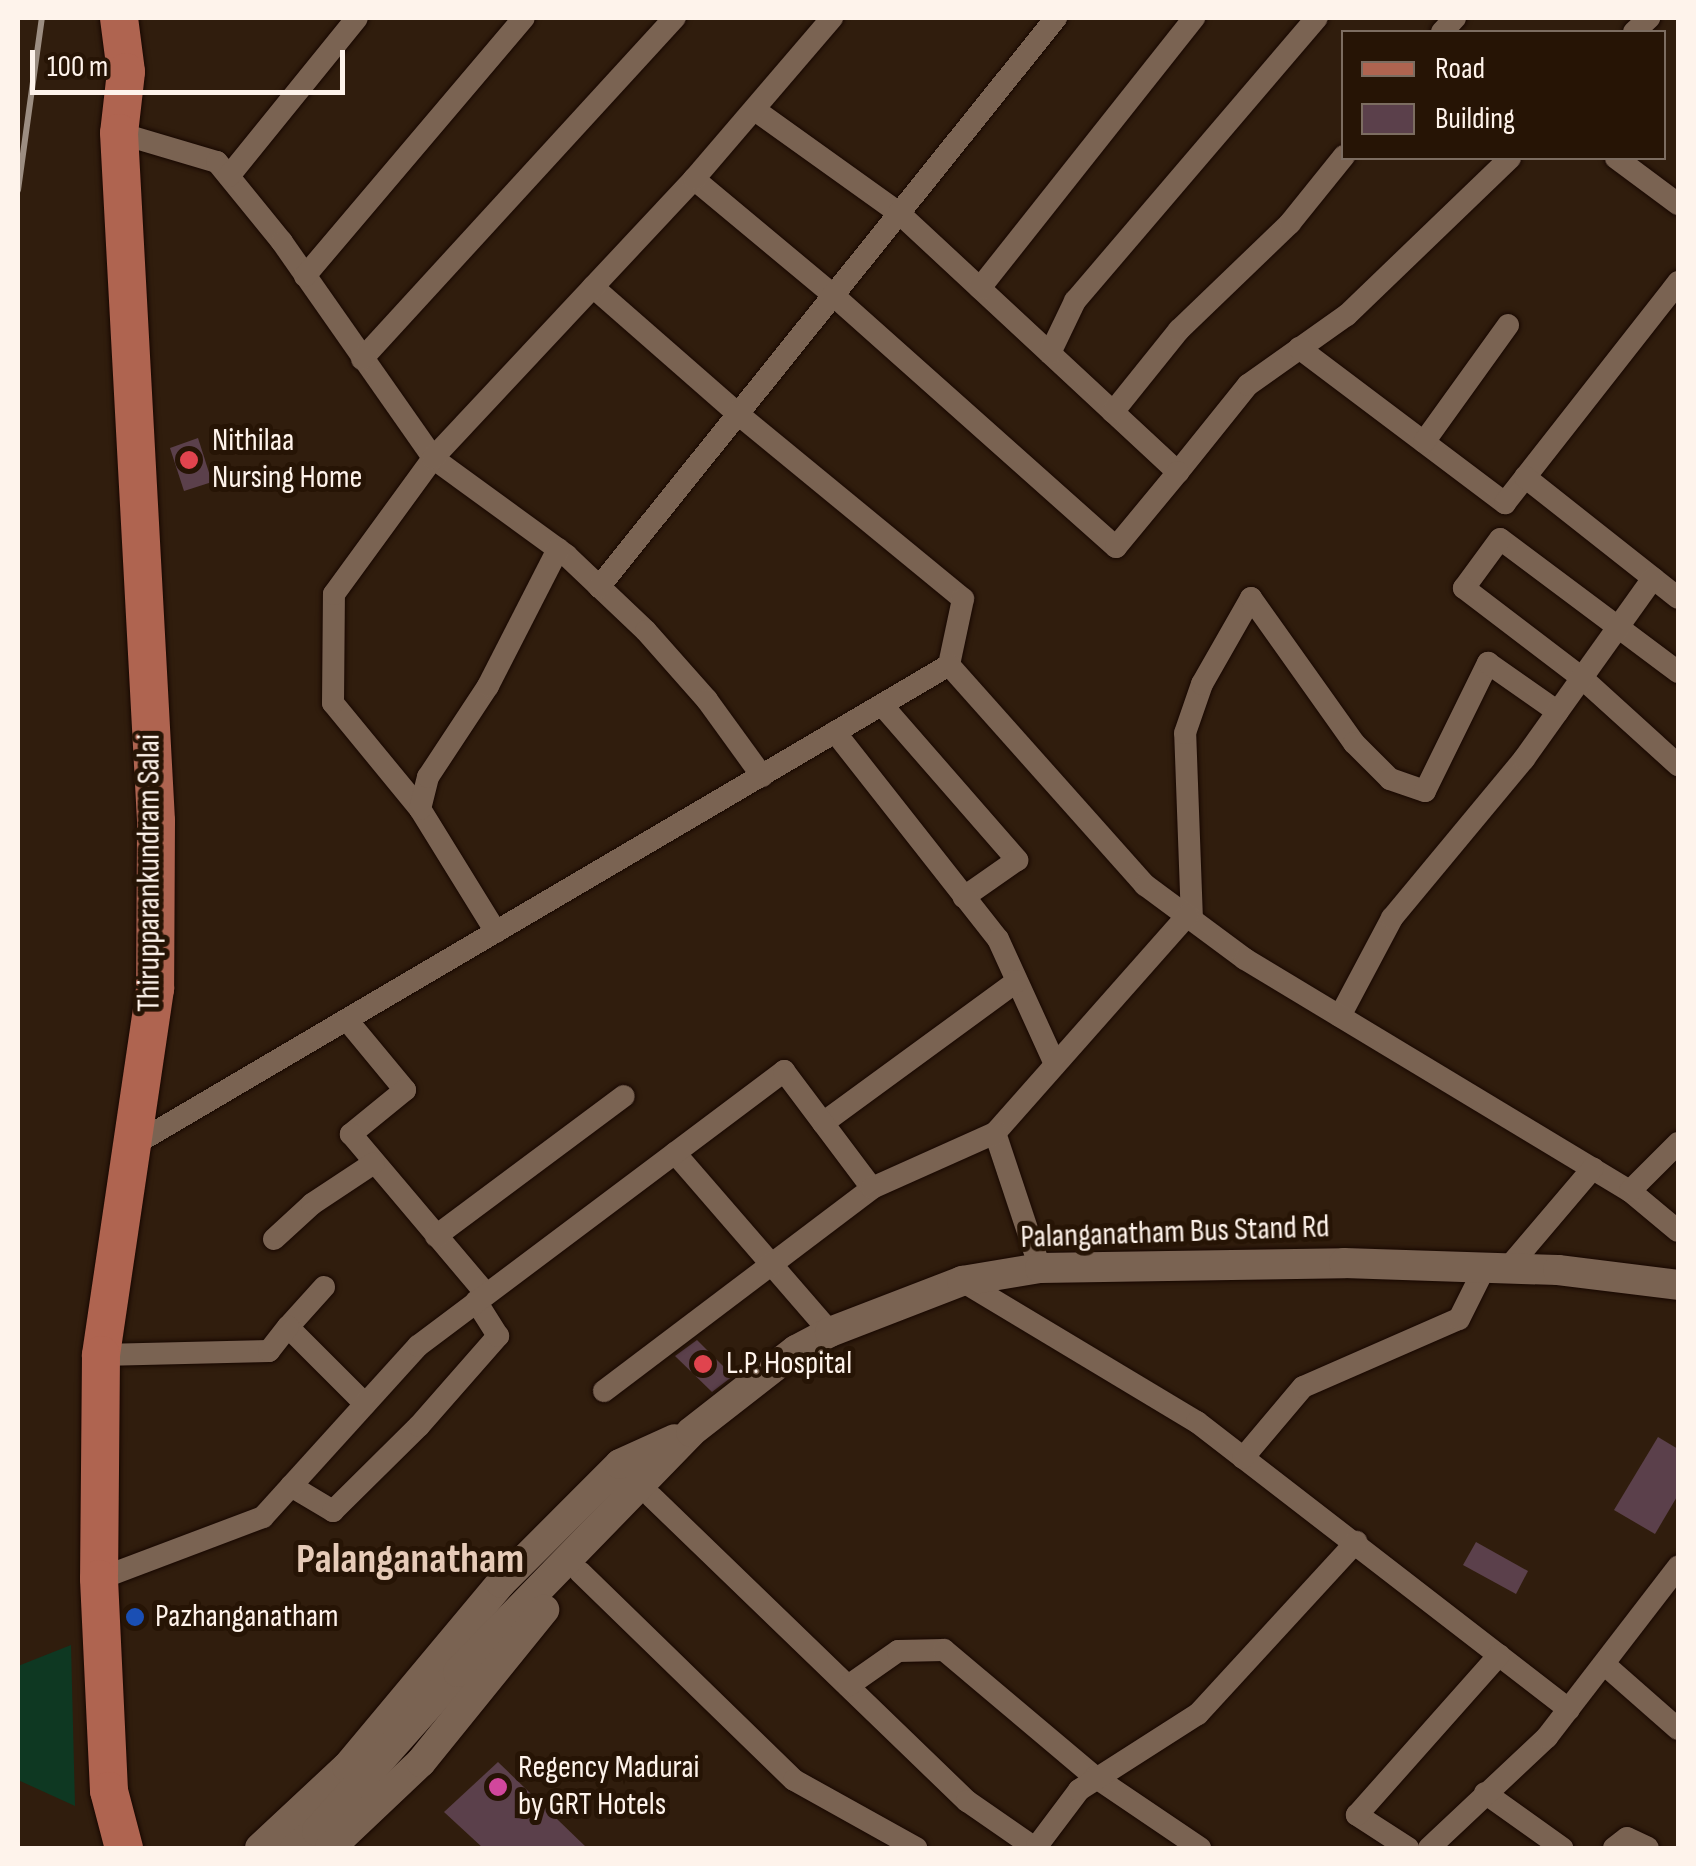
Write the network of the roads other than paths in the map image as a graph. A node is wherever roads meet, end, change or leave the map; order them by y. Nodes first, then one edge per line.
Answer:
1 (119, 18) edge
2 (148, 18) edge
3 (357, 18) edge
4 (524, 18) edge
5 (675, 18) edge
6 (832, 18) edge
7 (1056, 18) edge
8 (1194, 18) edge
9 (1318, 18) edge
10 (126, 72) junction
11 (755, 110) junction
12 (119, 132) junction
13 (1341, 160) edge
14 (1508, 160) edge
15 (1619, 160) edge
16 (229, 176) junction
17 (694, 179) junction
18 (1678, 204) edge
19 (899, 213) junction
20 (305, 276) junction
21 (1678, 282) edge
22 (593, 287) junction
23 (980, 288) junction
24 (833, 295) junction
25 (1508, 325) dead end
26 (1300, 348) junction
27 (1050, 353) junction
28 (362, 359) junction
29 (1114, 412) junction
30 (738, 414) junction
31 (1424, 442) junction
32 (432, 458) junction
33 (1178, 472) junction
34 (1525, 477) junction
35 (558, 549) junction
36 (1653, 578) junction
37 (599, 587) junction
38 (1678, 598) edge
39 (1618, 627) junction
40 (949, 665) junction
41 (1678, 672) edge
42 (1582, 678) junction
43 (882, 705) junction
44 (1558, 712) junction
45 (835, 732) junction
46 (1678, 765) edge
47 (762, 776) junction
48 (420, 809) junction
49 (964, 896) junction
50 (1190, 918) junction
51 (496, 932) junction
52 (1017, 981) junction
53 (1340, 1016) junction
54 (347, 1020) junction
55 (1054, 1064) junction
56 (624, 1096) dead end
57 (823, 1124) junction
58 (995, 1133) junction
59 (1678, 1143) edge
60 (136, 1144) junction
61 (675, 1153) junction
62 (374, 1163) junction
63 (1593, 1168) junction
64 (872, 1188) junction
65 (1630, 1191) junction
66 (1678, 1231) edge
67 (436, 1236) junction
68 (274, 1239) dead end
69 (770, 1266) junction
70 (1040, 1268) junction
71 (1496, 1268) junction
72 (962, 1282) junction
73 (1678, 1285) edge
74 (324, 1286) dead end
75 (481, 1298) junction
76 (288, 1327) junction
77 (830, 1332) junction
78 (101, 1355) junction
79 (604, 1391) dead end
80 (365, 1404) junction
81 (691, 1432) junction
82 (1243, 1458) junction
83 (291, 1486) junction
84 (652, 1497) junction
85 (1356, 1542) junction
86 (1678, 1567) edge
87 (580, 1572) junction
88 (99, 1579) junction
89 (1498, 1655) junction
90 (1604, 1664) junction
91 (848, 1686) junction
92 (1569, 1710) junction
93 (1676, 1724) edge
94 (1095, 1778) junction
95 (109, 1791) junction
96 (1485, 1793) junction
97 (1036, 1847) edge
98 (97, 1848) edge
99 (124, 1848) edge
100 (260, 1848) edge
101 (294, 1848) edge
102 (330, 1848) edge
103 (916, 1848) edge
104 (1200, 1848) edge
105 (1408, 1848) edge
106 (1429, 1848) edge
107 (1562, 1848) edge
108 (1614, 1848) edge
109 (1648, 1848) edge

1 - 10 main road, Thirupparankundram Salai
2 - 10 main road, Thirupparankundram Salai
3 - 16 street
4 - 20 street
5 - 28 street
6 - 11 street
7 - 19 street
8 - 23 street
9 - 27 street
10 - 12 main road, Thirupparankundram Salai
11 - 17 street
11 - 19 street
12 - 16 street
12 - 60 main road, Thirupparankundram Salai
13 - 29 street
14 - 26 street
15 - 18 street
16 - 20 street
17 - 22 street
17 - 24 street
19 - 23 street
19 - 24 street
20 - 28 street
21 - 34 street
22 - 30 street
22 - 32 street
23 - 27 street
24 - 30 street
24 - 33 street
25 - 31 street
26 - 31 street
26 - 33 street
27 - 29 street
28 - 32 street
29 - 33 street
30 - 37 street
30 - 40 street
31 - 34 street
32 - 35 street
32 - 48 street
34 - 36 street
35 - 37 street
35 - 48 street
36 - 38 street
36 - 39 street
37 - 47 street
39 - 41 street
39 - 42 street
39 - 42 street
40 - 43 street
40 - 50 street
42 - 44 street
42 - 46 street
43 - 45 street
43 - 49 street
44 - 50 street
44 - 53 street
45 - 47 street
45 - 49 street
47 - 51 street
48 - 51 street
49 - 52 street
50 - 53 street
50 - 55 street
51 - 54 street
52 - 55 street
52 - 57 street
53 - 63 street
54 - 60 street
54 - 62 street
55 - 58 street
56 - 67 street
57 - 61 street
57 - 64 street
58 - 64 street
58 - 70 street
59 - 65 street
60 - 78 main road, Thirupparankundram Salai
61 - 69 street
61 - 75 street
62 - 67 street
62 - 68 street
63 - 65 street
63 - 71 street
64 - 69 street
65 - 66 street
67 - 75 street
69 - 77 street
69 - 79 street
70 - 71 street, Palanganatham Bus Stand Rd
70 - 72 street, Palanganatham Bus Stand Rd
71 - 73 street, Palanganatham Bus Stand Rd
71 - 82 street
72 - 77 street, Palanganatham Bus Stand Rd
72 - 82 street
74 - 76 street
75 - 80 street
75 - 83 street
76 - 78 street
76 - 80 street
77 - 81 street, Palanganatham Bus Stand Rd
78 - 88 main road, Thirupparankundram Salai
80 - 83 street
81 - 84 street
81 - 100 street
81 - 101 street, Palanganatham Bus Stand Rd
82 - 85 street
83 - 88 street
84 - 87 street
84 - 91 street
85 - 89 street
85 - 94 street
86 - 90 street
87 - 102 street
87 - 103 street
88 - 95 main road, Thirupparankundram Salai
89 - 92 street
89 - 105 street
90 - 92 street
90 - 93 street
91 - 94 street
91 - 97 street
92 - 96 street
94 - 97 street
94 - 104 street
95 - 98 main road, Thirupparankundram Salai
95 - 99 main road, Thirupparankundram Salai
96 - 106 street
96 - 107 street
108 - 109 street

